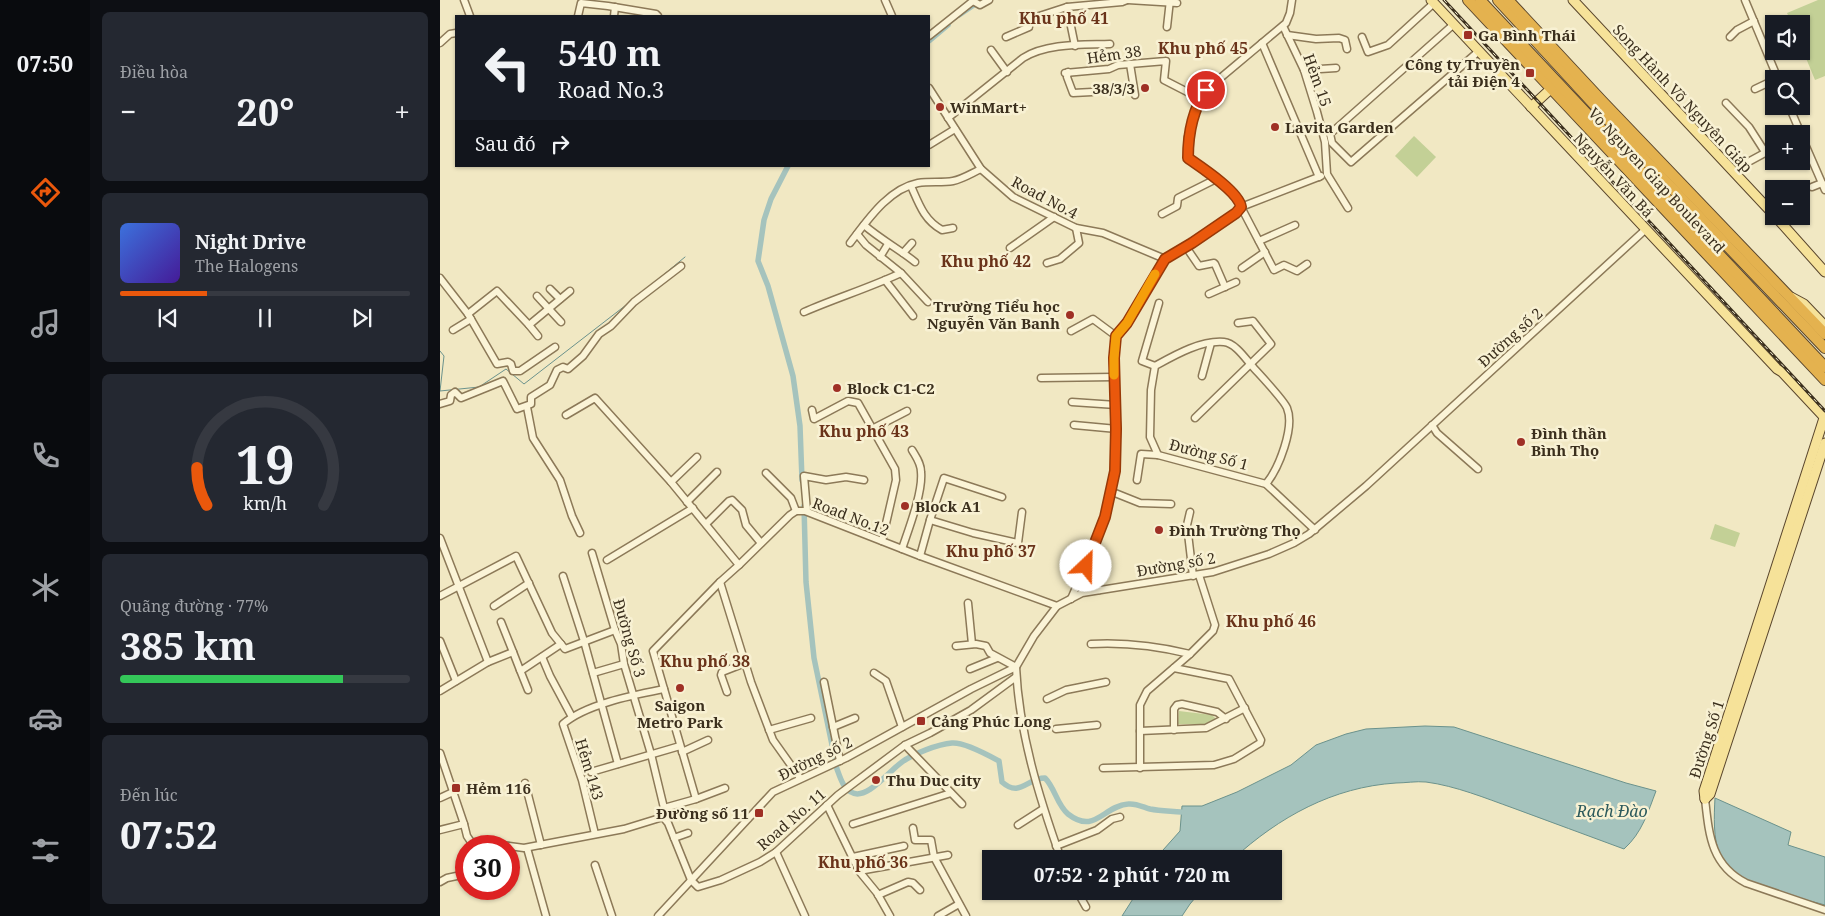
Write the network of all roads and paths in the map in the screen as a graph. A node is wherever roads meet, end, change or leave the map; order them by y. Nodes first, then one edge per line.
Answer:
1 (464, 0) edge
2 (885, 0) edge
3 (990, 0) edge
4 (1128, 0) edge
5 (1292, 0) edge
6 (1468, 0) edge
7 (1480, 0) edge
8 (1498, 0) edge
9 (1508, 0) edge
10 (1573, 0) edge
11 (1745, 0) edge
12 (973, 1) edge
13 (1170, 1) edge
14 (1433, 2) edge
15 (608, 3) edge
16 (1178, 3) dead end
17 (615, 7) junction
18 (1067, 7) junction
19 (470, 15) edge
20 (578, 15) edge
21 (614, 15) edge
22 (657, 15) edge
23 (892, 15) edge
24 (1754, 21) junction
25 (1454, 24) junction
26 (1283, 26) junction
27 (1167, 27) dead end
28 (455, 33) edge
29 (930, 35) edge
30 (1287, 36) junction
31 (1006, 37) dead end
32 (1362, 37) dead end
33 (1730, 37) dead end
34 (440, 43) edge
35 (1262, 43) junction
36 (1110, 44) dead end
37 (1075, 46) junction
38 (1347, 49) dead end
39 (991, 50) dead end
40 (1479, 50) junction
41 (1130, 64) junction
42 (1336, 68) dead end
43 (1304, 70) junction
44 (1773, 70) edge
45 (1007, 72) junction
46 (1765, 84) edge
47 (1554, 85) junction
48 (1754, 89) dead end
49 (930, 90) edge
50 (1092, 92) dead end
51 (1135, 95) dead end
52 (1201, 99) junction
53 (1726, 103) dead end
54 (1531, 107) junction
55 (948, 118) junction
56 (955, 129) junction
57 (930, 144) edge
58 (1765, 152) joint
59 (1810, 156) edge
60 (981, 169) junction
61 (1734, 173) junction
62 (1327, 174) junction
63 (1319, 177) junction
64 (1216, 179) junction
65 (1822, 183) junction
66 (911, 186) junction
67 (1812, 187) dead end
68 (1825, 190) edge
69 (1765, 206) edge
70 (1241, 207) junction
71 (1348, 208) dead end
72 (1162, 214) dead end
73 (1054, 217) junction
74 (864, 225) junction
75 (1295, 225) dead end
76 (1782, 225) edge
77 (953, 228) dead end
78 (1076, 228) junction
79 (1646, 229) junction
80 (857, 234) junction
81 (1259, 241) junction
82 (850, 243) dead end
83 (912, 243) dead end
84 (888, 244) junction
85 (1186, 247) junction
86 (1010, 248) dead end
87 (1265, 252) junction
88 (903, 253) junction
89 (880, 257) junction
90 (1165, 259) junction
91 (915, 262) dead end
92 (1047, 263) dead end
93 (1307, 264) dead end
94 (681, 266) dead end
95 (1242, 268) dead end
96 (1825, 272) edge
97 (901, 273) junction
98 (440, 278) edge
99 (885, 280) junction
100 (1236, 282) dead end
101 (1225, 287) junction
102 (550, 289) dead end
103 (570, 291) dead end
104 (1209, 294) dead end
105 (537, 296) dead end
106 (560, 300) junction
107 (928, 302) dead end
108 (1159, 303) dead end
109 (548, 309) junction
110 (804, 312) dead end
111 (913, 316) dead end
112 (469, 317) junction
113 (561, 322) dead end
114 (1238, 323) dead end
115 (529, 325) junction
116 (1821, 326) edge
117 (453, 330) dead end
118 (1071, 331) dead end
119 (1825, 334) edge
120 (538, 336) dead end
121 (1116, 336) junction
122 (1211, 343) junction
123 (1824, 346) edge
124 (555, 347) dead end
125 (1250, 364) junction
126 (1155, 366) junction
127 (1825, 367) edge
128 (1202, 376) dead end
129 (1114, 377) junction
130 (1041, 378) dead end
131 (1825, 380) edge
132 (1072, 402) dead end
133 (440, 404) edge
134 (1116, 405) junction
135 (527, 407) junction
136 (812, 410) dead end
137 (907, 411) dead end
138 (566, 415) dead end
139 (1195, 418) dead end
140 (1824, 419) edge
141 (1432, 425) junction
142 (1074, 426) dead end
143 (872, 429) junction
144 (1116, 429) junction
145 (1825, 443) edge
146 (912, 450) dead end
147 (1158, 455) junction
148 (697, 457) dead end
149 (1478, 469) dead end
150 (717, 472) dead end
151 (766, 473) dead end
152 (864, 480) dead end
153 (1137, 480) dead end
154 (671, 482) junction
155 (1266, 484) junction
156 (1110, 491) junction
157 (1002, 497) dead end
158 (687, 502) junction
159 (1171, 504) dead end
160 (693, 508) junction
161 (796, 511) junction
162 (806, 511) junction
163 (1022, 512) dead end
164 (1190, 512) dead end
165 (930, 520) junction
166 (706, 524) junction
167 (1315, 530) junction
168 (580, 534) dead end
169 (440, 538) edge
170 (882, 541) junction
171 (761, 544) junction
172 (902, 549) junction
173 (592, 553) dead end
174 (920, 556) junction
175 (607, 560) dead end
176 (739, 565) junction
177 (1086, 566) junction
178 (1196, 575) junction
179 (563, 576) dead end
180 (720, 582) junction
181 (529, 583) junction
182 (458, 586) junction
183 (1099, 590) junction
184 (440, 596) edge
185 (1071, 599) junction
186 (968, 603) dead end
187 (494, 606) dead end
188 (1057, 606) junction
189 (501, 622) dead end
190 (614, 630) junction
191 (440, 641) edge
192 (584, 641) junction
193 (561, 644) junction
194 (972, 644) junction
195 (1091, 644) dead end
196 (956, 646) dead end
197 (513, 652) junction
198 (1190, 654) junction
199 (542, 657) junction
200 (997, 658) junction
201 (488, 662) junction
202 (745, 663) junction
203 (624, 664) junction
204 (1016, 667) junction
205 (970, 668) dead end
206 (1174, 668) junction
207 (520, 670) junction
208 (874, 673) dead end
209 (593, 674) junction
210 (1016, 677) junction
211 (456, 681) junction
212 (824, 682) dead end
213 (1106, 682) dead end
214 (664, 689) junction
215 (528, 690) dead end
216 (440, 691) edge
217 (727, 692) dead end
218 (634, 695) junction
219 (1047, 699) dead end
220 (602, 705) junction
221 (1245, 708) junction
222 (572, 716) junction
223 (811, 718) dead end
224 (856, 718) dead end
225 (1226, 719) junction
226 (1096, 725) dead end
227 (833, 727) junction
228 (902, 727) junction
229 (1056, 729) dead end
230 (769, 730) junction
231 (1174, 730) junction
232 (1140, 731) junction
233 (708, 740) dead end
234 (905, 745) junction
235 (681, 749) junction
236 (651, 754) junction
237 (440, 755) edge
238 (840, 761) junction
239 (618, 764) junction
240 (1103, 768) dead end
241 (1140, 768) junction
242 (591, 772) dead end
243 (800, 778) junction
244 (525, 782) dead end
245 (725, 788) dead end
246 (453, 792) junction
247 (951, 793) junction
248 (440, 798) edge
249 (696, 799) junction
250 (1705, 799) junction
251 (962, 804) dead end
252 (827, 805) junction
253 (664, 808) junction
254 (1043, 810) junction
255 (1120, 817) dead end
256 (663, 818) junction
257 (464, 824) junction
258 (853, 824) dead end
259 (1018, 825) dead end
260 (912, 828) dead end
261 (440, 830) edge
262 (688, 833) dead end
263 (595, 834) junction
264 (467, 835) edge
265 (674, 838) junction
266 (542, 845) junction
267 (904, 846) dead end
268 (1056, 846) junction
269 (520, 847) edge
270 (527, 848) junction
271 (1058, 850) edge
272 (776, 852) junction
273 (948, 855) dead end
274 (853, 857) junction
275 (934, 857) junction
276 (595, 866) dead end
277 (859, 871) junction
278 (455, 876) edge
279 (691, 880) junction
280 (440, 882) edge
281 (920, 890) dead end
282 (878, 895) junction
283 (1082, 900) edge
284 (959, 904) junction
285 (1086, 907) dead end
286 (1825, 910) edge
287 (546, 916) edge
288 (612, 916) edge
289 (658, 916) edge
290 (805, 916) edge
291 (890, 916) edge
292 (938, 916) edge
293 (966, 916) edge

1 - 19 street
2 - 23 street
3 - 12 street
4 - 13 street
4 - 18 street
5 - 26 street
6 - 47 highway, Vo Nguyen Giap Boulevard
7 - 47 highway, Vo Nguyen Giap Boulevard
8 - 123 highway, Vo Nguyen Giap Boulevard
9 - 116 highway, Vo Nguyen Giap Boulevard
10 - 61 main road, Song Hành Võ Nguyên Giáp
11 - 24 street
12 - 29 street
13 - 16 street
13 - 27 street
14 - 25 main road, Nguyễn Văn Bá
14 - 32 street
15 - 17 street
15 - 20 street
17 - 21 street
17 - 22 street
18 - 31 street
18 - 37 street
24 - 33 street
24 - 44 street
25 - 40 main road, Nguyễn Văn Bá
25 - 40 street
26 - 30 street, Hẻm 15
26 - 35 street
28 - 34 street
30 - 38 street
30 - 43 street, Hẻm 15
35 - 52 street
35 - 63 street
36 - 37 street
37 - 45 street
39 - 45 street
40 - 54 main road, Nguyễn Văn Bá
41 - 50 street, Hẻm 38
41 - 51 street
41 - 52 street, Hẻm 38
42 - 43 street
43 - 62 street, Hẻm 15
45 - 55 street
46 - 48 street
47 - 54 main road
47 - 127 highway, Vo Nguyen Giap Boulevard
47 - 131 highway, Vo Nguyen Giap Boulevard
49 - 55 street, Road No.4
52 - 64 street
53 - 58 street
54 - 79 main road, Nguyễn Văn Bá
55 - 56 street, Road No.4
56 - 57 street
56 - 60 street, Road No.4
58 - 61 street
59 - 65 street
60 - 66 street
60 - 73 street, Road No.4
61 - 69 main road, Song Hành Võ Nguyên Giáp
62 - 63 street
62 - 71 street
63 - 70 street
64 - 70 street
64 - 72 street
65 - 67 street
65 - 68 street
66 - 74 street
66 - 77 street
70 - 81 street
70 - 85 street
73 - 78 street, Road No.4
73 - 86 street
74 - 80 street
74 - 84 street
75 - 81 street
76 - 96 main road, Song Hành Võ Nguyên Giáp
78 - 90 street, Road No.4
78 - 92 street
79 - 140 main road, Nguyễn Văn Bá
79 - 141 street, Đường số 2
80 - 82 street
80 - 89 street
81 - 87 street
83 - 88 street
84 - 88 street
84 - 89 street
85 - 90 street
85 - 101 street
87 - 93 street
87 - 95 street
88 - 91 street
89 - 97 street
90 - 121 street
94 - 135 street
97 - 99 street
97 - 107 street
98 - 112 street
99 - 110 street
99 - 111 street
100 - 101 street
101 - 104 street
102 - 106 street
103 - 106 street
105 - 109 street
106 - 109 street
108 - 126 street
109 - 113 street
109 - 115 street
112 - 115 street
112 - 117 street
112 - 124 street
114 - 125 street
115 - 120 street
116 - 119 highway, Vo Nguyen Giap Boulevard
116 - 123 highway
118 - 121 street
121 - 129 street
122 - 125 street
122 - 126 street
122 - 128 street
125 - 139 street
125 - 155 street
126 - 147 street, Đường Số 1
129 - 130 street
129 - 134 street
132 - 134 street
133 - 135 street
134 - 144 street
135 - 168 street
136 - 143 street
137 - 143 street
138 - 154 street
140 - 250 main road, Đường Số 1
141 - 149 street
141 - 167 street, Đường số 2
142 - 144 street
143 - 170 street
144 - 156 street
145 - 250 main road, Đường Số 1
146 - 172 street
147 - 153 street
147 - 155 street, Đường Số 1
148 - 154 street
150 - 158 street
151 - 161 street
152 - 162 street
154 - 158 street
155 - 167 street, Đường Số 1
156 - 159 street
156 - 177 street
157 - 165 street
158 - 160 street
160 - 166 street
160 - 175 street
161 - 162 street, Road No.12
161 - 171 street, Road No.12
162 - 170 street, Road No.12
163 - 165 street
164 - 178 street
165 - 174 street
166 - 171 street
166 - 176 street
167 - 178 street, Đường số 2
169 - 182 street
170 - 172 street, Road No.12
171 - 176 street, Road No.12
172 - 174 street, Road No.12
173 - 190 street, Đường Số 3
174 - 188 street, Road No.12
176 - 180 street, Road No.12
177 - 183 street
177 - 185 street
178 - 183 street, Đường số 2
178 - 198 street
179 - 192 street
180 - 202 street
180 - 214 street, Road No.12
181 - 182 street
181 - 187 street
181 - 193 street
182 - 184 street
182 - 201 street
183 - 185 street, Đường số 2
185 - 188 street, Đường số 2
186 - 194 street
188 - 204 street, Đường số 2
189 - 197 street
190 - 192 street
190 - 203 street, Đường Số 3
191 - 211 street
192 - 193 street
192 - 209 street
193 - 199 street
194 - 196 street
194 - 200 street
195 - 198 street
197 - 201 street
197 - 207 street
198 - 206 street
199 - 207 street
199 - 222 street
200 - 204 street
200 - 205 street
201 - 211 street
202 - 217 street
202 - 230 street
203 - 209 street
203 - 218 street, Đường Số 3
204 - 210 street
204 - 228 street, Đường số 2
206 - 221 street
206 - 232 street
207 - 215 street
208 - 228 street
209 - 220 street
210 - 234 street, Road No. 11
210 - 254 street
211 - 216 street
212 - 227 street
213 - 219 street
214 - 218 street
214 - 235 street
218 - 220 street
218 - 236 street, Đường Số 3
220 - 222 street
220 - 239 street
221 - 225 street
221 - 241 street
222 - 263 street, Hẻm 143
223 - 230 street
224 - 227 street
225 - 231 street
225 - 231 street
226 - 229 street
227 - 238 street
228 - 238 street, Đường số 2
230 - 243 street
231 - 232 street
232 - 241 street
233 - 235 street
234 - 247 street
234 - 252 street, Road No. 11
235 - 236 street
235 - 249 street
236 - 239 street
236 - 253 street, Đường Số 3
237 - 246 street
238 - 243 street, Đường số 2
239 - 242 street
240 - 241 street
243 - 279 street, Đường số 2
244 - 266 street
245 - 249 street
246 - 248 street
246 - 257 street
247 - 251 street
247 - 258 street
249 - 253 street
250 - 286 street
252 - 272 street, Road No. 11
252 - 274 street
253 - 256 street, Đường Số 3
254 - 259 street
254 - 268 street
255 - 268 street
256 - 263 street
256 - 265 street
257 - 261 street
257 - 264 street
260 - 275 street
262 - 265 street
263 - 266 street
265 - 279 street
266 - 270 street
267 - 274 street
268 - 271 street
269 - 270 street
270 - 287 street
272 - 279 street, Road No. 11
272 - 290 street
273 - 275 street
274 - 277 street
275 - 277 street
275 - 284 street
276 - 288 street
277 - 282 street
278 - 280 street
279 - 289 street
281 - 282 street
282 - 291 street
283 - 285 street
284 - 292 street
284 - 293 street

